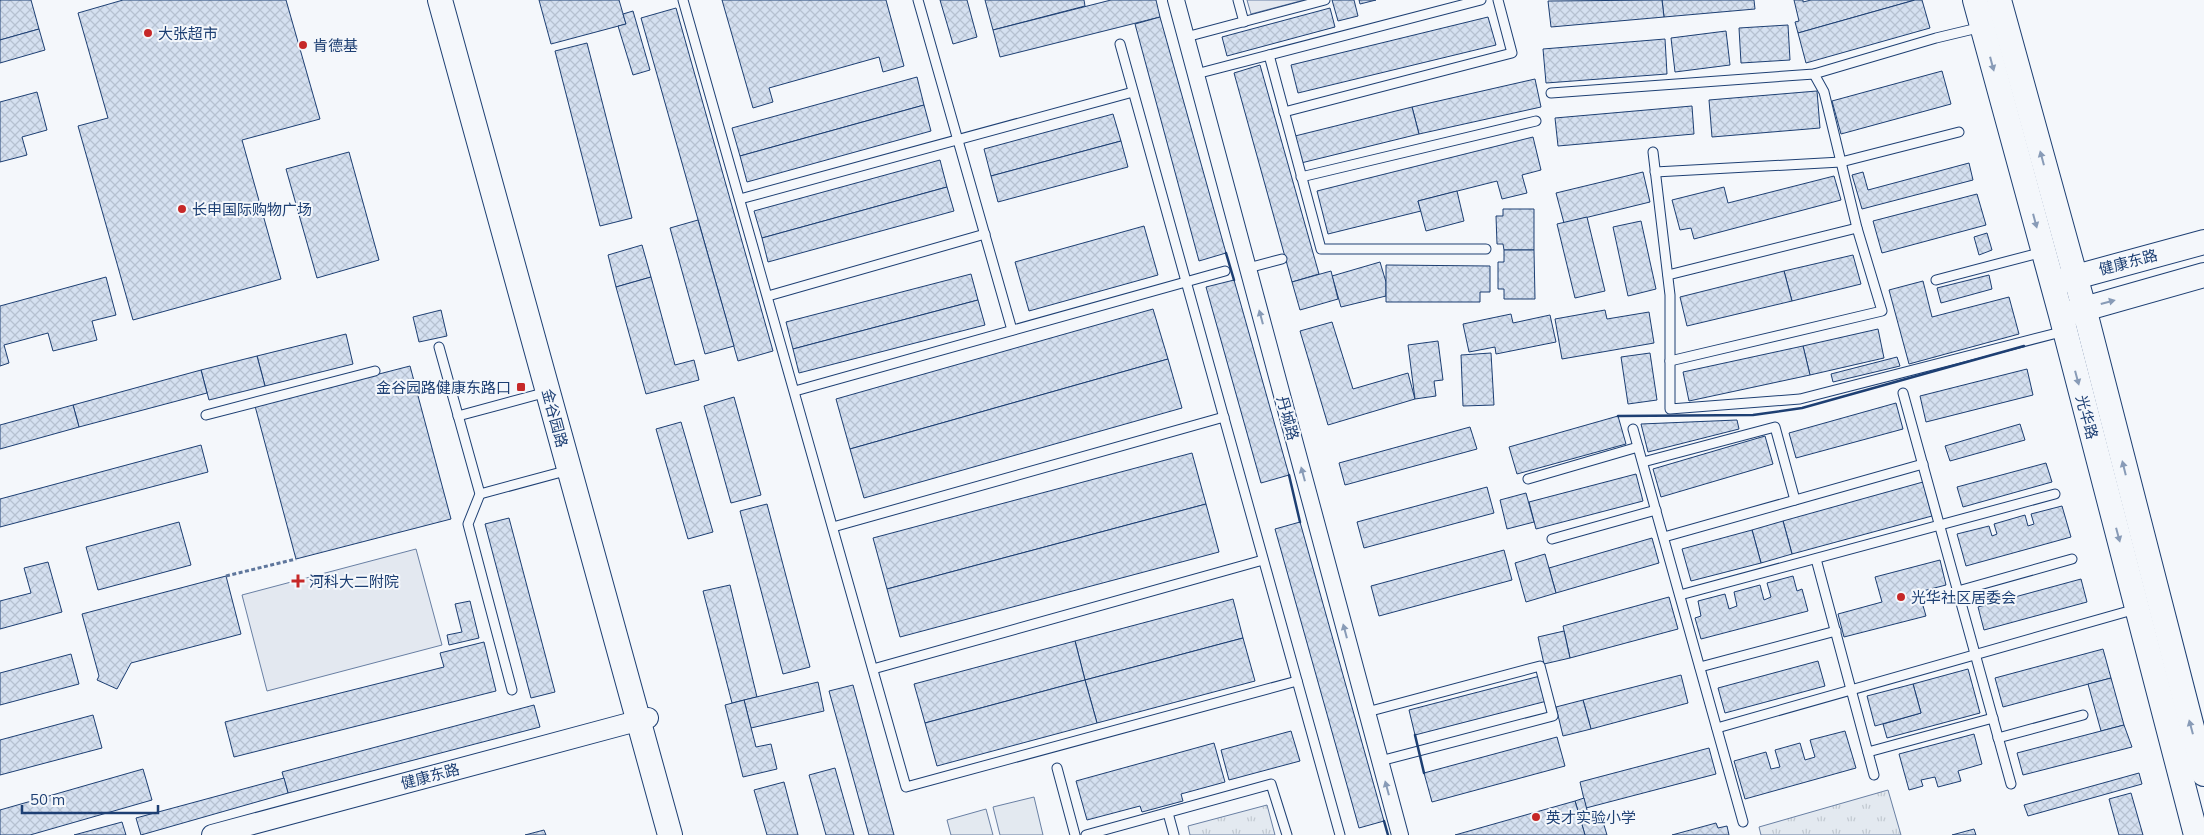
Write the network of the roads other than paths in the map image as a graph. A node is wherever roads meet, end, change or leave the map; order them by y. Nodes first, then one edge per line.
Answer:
1 (440, 0) edge
2 (456, 0) edge
3 (683, 0) edge
4 (918, 0) edge
5 (1176, 0) edge
6 (1238, 0) edge
7 (1325, 0) edge
8 (1481, 0) edge
9 (1498, 0) edge
10 (1975, 0) edge
11 (1994, 19) edge
12 (1244, 22) junction
13 (1186, 38) junction
14 (1120, 44) dead end
15 (1268, 55) junction
16 (1196, 74) junction
17 (1814, 74) junction
18 (1133, 92) junction
19 (1551, 93) dead end
20 (1284, 112) junction
21 (1536, 121) dead end
22 (1959, 132) dead end
23 (958, 140) junction
24 (1652, 152) dead end
25 (1841, 162) junction
26 (1655, 172) junction
27 (1301, 177) junction
28 (740, 199) junction
29 (1857, 228) junction
30 (985, 234) junction
31 (2204, 242) edge
32 (1486, 249) dead end
33 (2043, 252) junction
34 (1282, 259) dead end
35 (1248, 268) junction
36 (1225, 271) dead end
37 (1668, 275) junction
38 (2204, 275) edge
39 (2075, 277) junction
40 (1936, 280) dead end
41 (1186, 282) junction
42 (2052, 284) junction
43 (768, 296) junction
44 (2084, 308) junction
45 (2063, 323) junction
46 (1012, 330) junction
47 (440, 347) dead end
48 (1670, 361) junction
49 (375, 371) dead end
50 (553, 390) junction
51 (795, 391) junction
52 (1903, 393) dead end
53 (206, 415) dead end
54 (458, 416) junction
55 (1224, 417) junction
56 (1633, 429) dead end
57 (1638, 447) junction
58 (1642, 462) junction
59 (1923, 464) junction
60 (574, 469) junction
61 (1528, 479) dead end
62 (480, 494) junction
63 (2055, 494) dead end
64 (1795, 500) junction
65 (1656, 510) junction
66 (1940, 525) junction
67 (833, 527) junction
68 (1664, 538) junction
69 (1552, 539) dead end
70 (1816, 559) junction
71 (1263, 560) junction
72 (2072, 560) dead end
73 (1958, 591) junction
74 (1680, 595) junction
75 (2148, 606) junction
76 (1836, 631) junction
77 (1975, 655) junction
78 (1700, 667) junction
79 (873, 669) junction
80 (1297, 681) junction
81 (512, 690) dead end
82 (1851, 690) junction
83 (1367, 712) junction
84 (2083, 715) dead end
85 (1992, 718) junction
86 (643, 719) junction
87 (1717, 728) junction
88 (1998, 738) junction
89 (1868, 752) junction
90 (1380, 761) junction
91 (1057, 768) dead end
92 (2204, 774) edge
93 (1874, 775) dead end
94 (2011, 784) dead end
95 (1168, 813) junction
96 (1743, 822) dead end
97 (212, 835) edge
98 (670, 835) edge
99 (681, 835) edge
100 (1074, 835) edge
101 (1086, 835) edge
102 (1174, 835) edge
103 (1287, 835) edge
104 (1340, 835) edge
105 (1400, 835) edge
106 (2196, 835) edge

1 - 50 main road, 金谷园路
2 - 50 main road, 金谷园路
3 - 28 lane
4 - 23 lane
5 - 13 street, 丹城路
6 - 12 lane
7 - 12 lane
8 - 15 lane
9 - 20 lane
10 - 11 main road, 光华路
11 - 17 lane
11 -> 33 main road, 光华路
39 -> 11 main road, 光华路
12 - 13 lane
13 - 16 street, 丹城路
14 - 18 lane
15 - 16 lane
15 - 20 lane
16 - 35 street, 丹城路
17 - 19 lane
17 - 25 lane
18 - 23 lane
18 - 41 lane
20 - 27 lane
21 - 27 lane
22 - 25 lane
23 - 28 lane
23 - 30 lane
24 - 26 lane
25 - 26 lane
25 - 29 lane
26 - 37 lane
27 - 32 lane
28 - 43 lane
29 - 37 lane
29 - 48 lane
30 - 43 lane
30 - 46 lane
31 - 39 main road, 健康东路
33 - 40 lane
33 - 42 main road, 光华路
34 - 35 lane
83 -> 35 street, 丹城路
36 - 41 lane
37 - 48 lane
44 -> 38 main road
39 - 42 main road, 健康东路
39 - 44 main road, 光华路
41 - 46 lane
41 - 55 lane
42 - 45 main road, 光华路
43 - 51 lane
44 - 45 main road
75 -> 44 main road, 光华路
45 - 48 lane
45 -> 75 main road, 光华路
46 - 51 lane
47 - 54 lane
49 - 53 lane
50 - 54 lane
50 - 60 main road, 金谷园路
51 - 67 lane
52 - 59 lane
54 - 62 lane
55 - 67 lane
55 - 71 lane
56 - 57 lane
57 - 58 lane
57 - 61 lane
58 - 64 lane
58 - 65 lane
59 - 64 lane
59 - 66 lane
60 - 62 lane
60 - 86 main road, 金谷园路
62 - 81 lane
63 - 66 lane
64 - 68 lane
65 - 68 lane
65 - 69 lane
66 - 70 lane
66 - 73 lane
67 - 79 lane
68 - 74 lane
70 - 74 lane
70 - 76 lane
71 - 79 lane
71 - 80 lane
72 - 73 lane
73 - 77 lane
74 - 78 lane
75 - 77 lane
92 -> 75 main road, 光华路
75 - 106 main road, 光华路
76 - 78 lane
76 - 82 lane
77 - 82 lane
77 - 85 lane
78 - 87 lane
79 - 80 lane
80 - 104 lane
82 - 87 lane
82 - 89 lane
83 - 90 street, 丹城路
83 - 90 lane
84 - 88 lane
85 - 88 lane
85 - 89 lane
86 - 97 street, 健康东路
86 - 98 main road, 金谷园路
86 - 99 main road, 金谷园路
87 - 96 lane
88 - 94 lane
89 - 93 lane
105 -> 90 street, 丹城路
91 - 100 lane
95 - 101 lane
95 - 102 lane
95 - 103 lane

